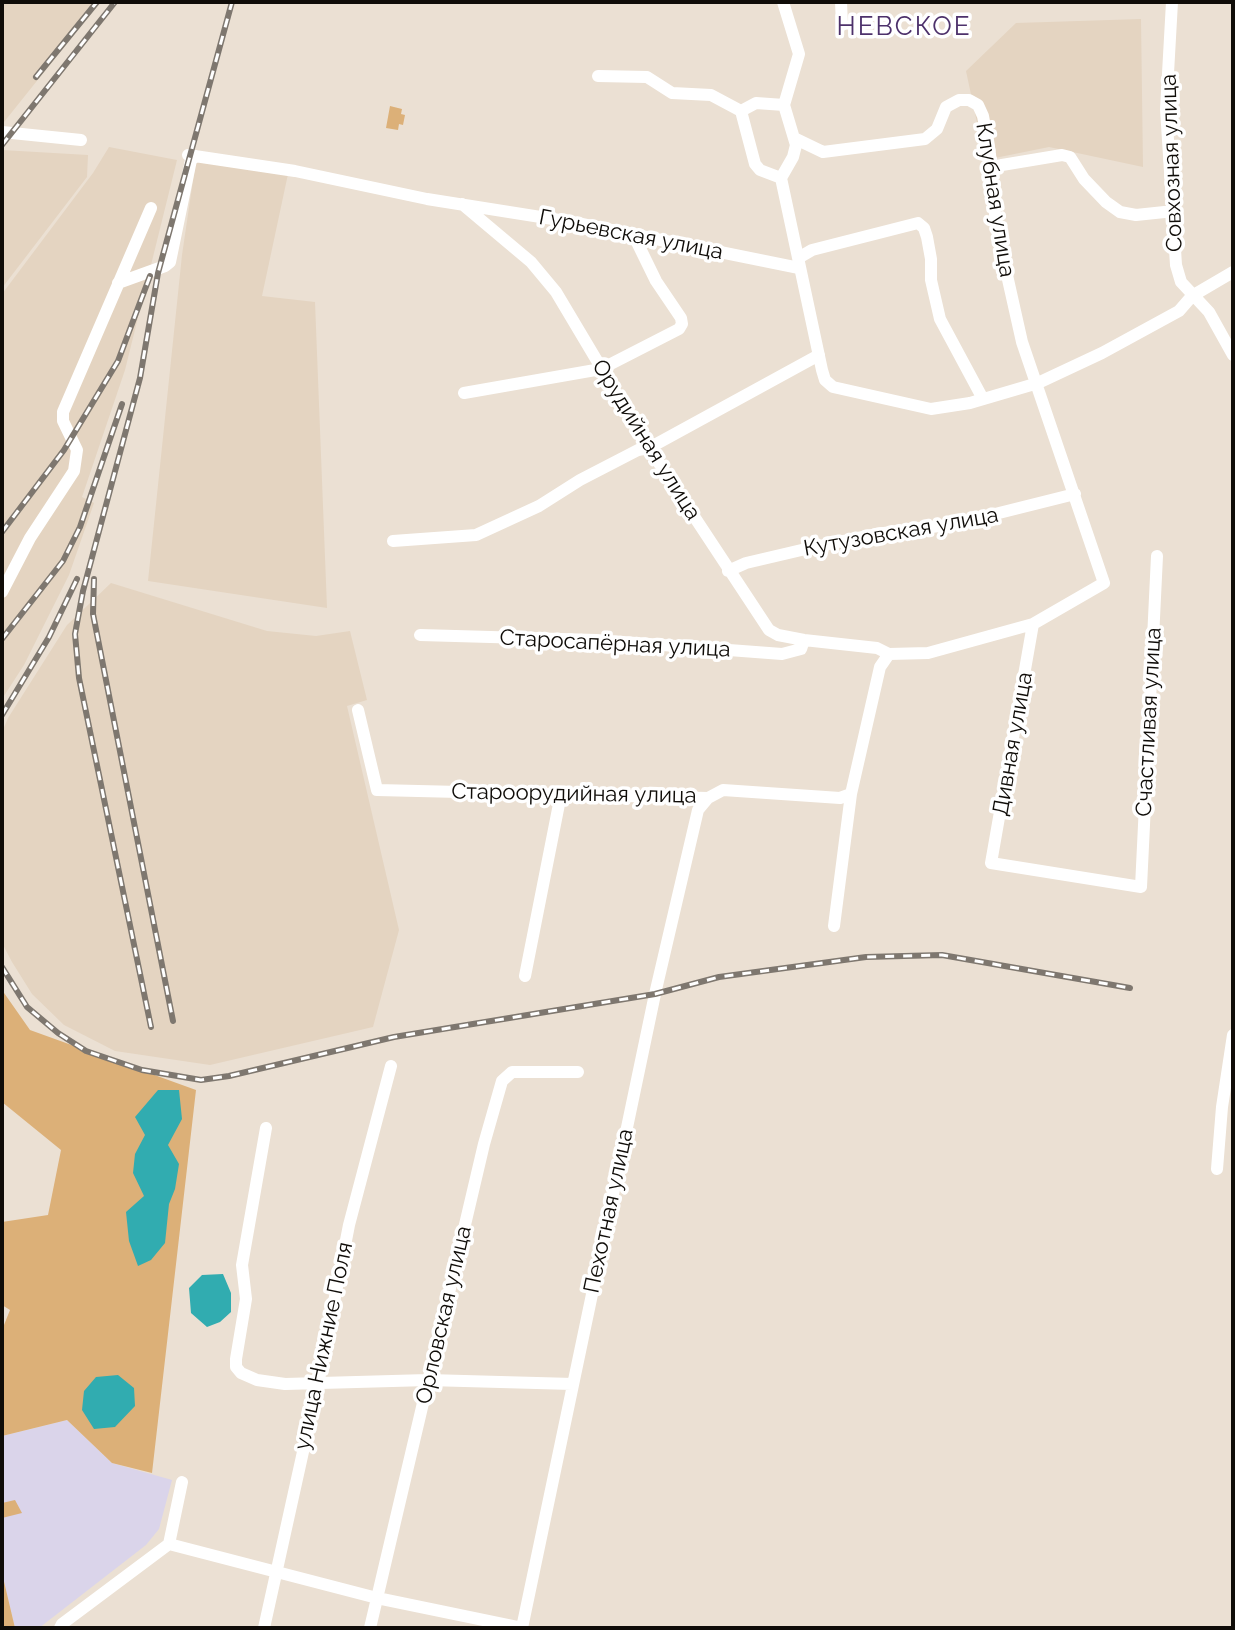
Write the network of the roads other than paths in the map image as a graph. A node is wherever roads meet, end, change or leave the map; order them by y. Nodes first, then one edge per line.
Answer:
1 (783, 2) edge
2 (841, 2) edge
3 (1172, 2) edge
4 (842, 25) dead end
5 (598, 76) dead end
6 (784, 105) junction
7 (741, 111) junction
8 (2, 132) edge
9 (796, 139) junction
10 (81, 140) dead end
11 (990, 167) junction
12 (781, 178) junction
13 (462, 204) junction
14 (151, 208) dead end
15 (1174, 211) junction
16 (633, 234) junction
17 (799, 262) junction
18 (1233, 272) edge
19 (118, 283) junction
20 (1192, 296) junction
21 (819, 355) junction
22 (1233, 355) edge
23 (601, 369) junction
24 (1038, 383) junction
25 (464, 393) dead end
26 (983, 399) junction
27 (649, 448) junction
28 (1075, 494) junction
29 (393, 541) dead end
30 (1157, 556) dead end
31 (728, 571) junction
32 (1104, 583) joint
33 (2, 592) edge
34 (1033, 624) junction
35 (420, 635) dead end
36 (804, 640) junction
37 (889, 654) junction
38 (358, 710) dead end
39 (561, 794) junction
40 (851, 794) junction
41 (708, 798) junction
42 (991, 863) joint
43 (834, 926) dead end
44 (525, 976) dead end
45 (1233, 1035) edge
46 (391, 1066) dead end
47 (578, 1072) dead end
48 (266, 1128) dead end
49 (1217, 1169) dead end
50 (428, 1380) junction
51 (318, 1384) junction
52 (573, 1384) junction
53 (182, 1482) dead end
54 (169, 1544) junction
55 (276, 1571) junction
56 (377, 1598) junction
57 (61, 1626) edge
58 (264, 1628) edge
59 (370, 1628) edge
60 (522, 1628) edge

1 - 6 street
2 - 4 street
3 - 15 street, Совхозная улица
5 - 7 street
6 - 7 street
6 - 9 street
7 - 12 street
8 - 10 street
9 - 11 street, Клубная улица
9 - 12 street
11 - 15 street
11 - 24 street, Клубная улица
12 - 17 street
13 - 16 street, Гурьевская улица
13 - 19 street, Орудийная улица
13 - 23 street, Орудийная улица
14 - 19 street
15 - 20 street, Совхозная улица
16 - 17 street, Гурьевская улица
16 - 23 street
17 - 21 street
17 - 26 street
18 - 20 street
19 - 33 street
20 - 22 street, Совхозная улица
20 - 24 street
21 - 26 street
21 - 27 street
23 - 25 street
23 - 27 street, Орудийная улица
24 - 26 street
24 - 28 street, Клубная улица
27 - 29 street
27 - 31 street, Орудийная улица
28 - 31 street, Кутузовская улица
28 - 32 street, Клубная улица
30 - 42 street, Счастливая улица
31 - 36 street, Орудийная улица
32 - 34 street, Орудийная улица
34 - 37 street, Орудийная улица
34 - 42 street, Дивная улица
35 - 36 street, Старосапёрная улица
36 - 37 street, Орудийная улица
37 - 40 street
38 - 39 street, Староорудийная улица
39 - 41 street, Староорудийная улица
39 - 44 street
40 - 41 street, Староорудийная улица
40 - 43 street
41 - 52 street, Пехотная улица
45 - 49 street
46 - 51 street, улица Нижние Поля
47 - 50 street, Орловская улица
48 - 51 street
50 - 51 street
50 - 52 street
50 - 56 street, Орловская улица
51 - 55 street, улица Нижние Поля
52 - 60 street, Пехотная улица
53 - 54 street
54 - 55 street
54 - 57 street
55 - 56 street
55 - 58 street, улица Нижние Поля
56 - 59 street, Орловская улица
56 - 60 street

